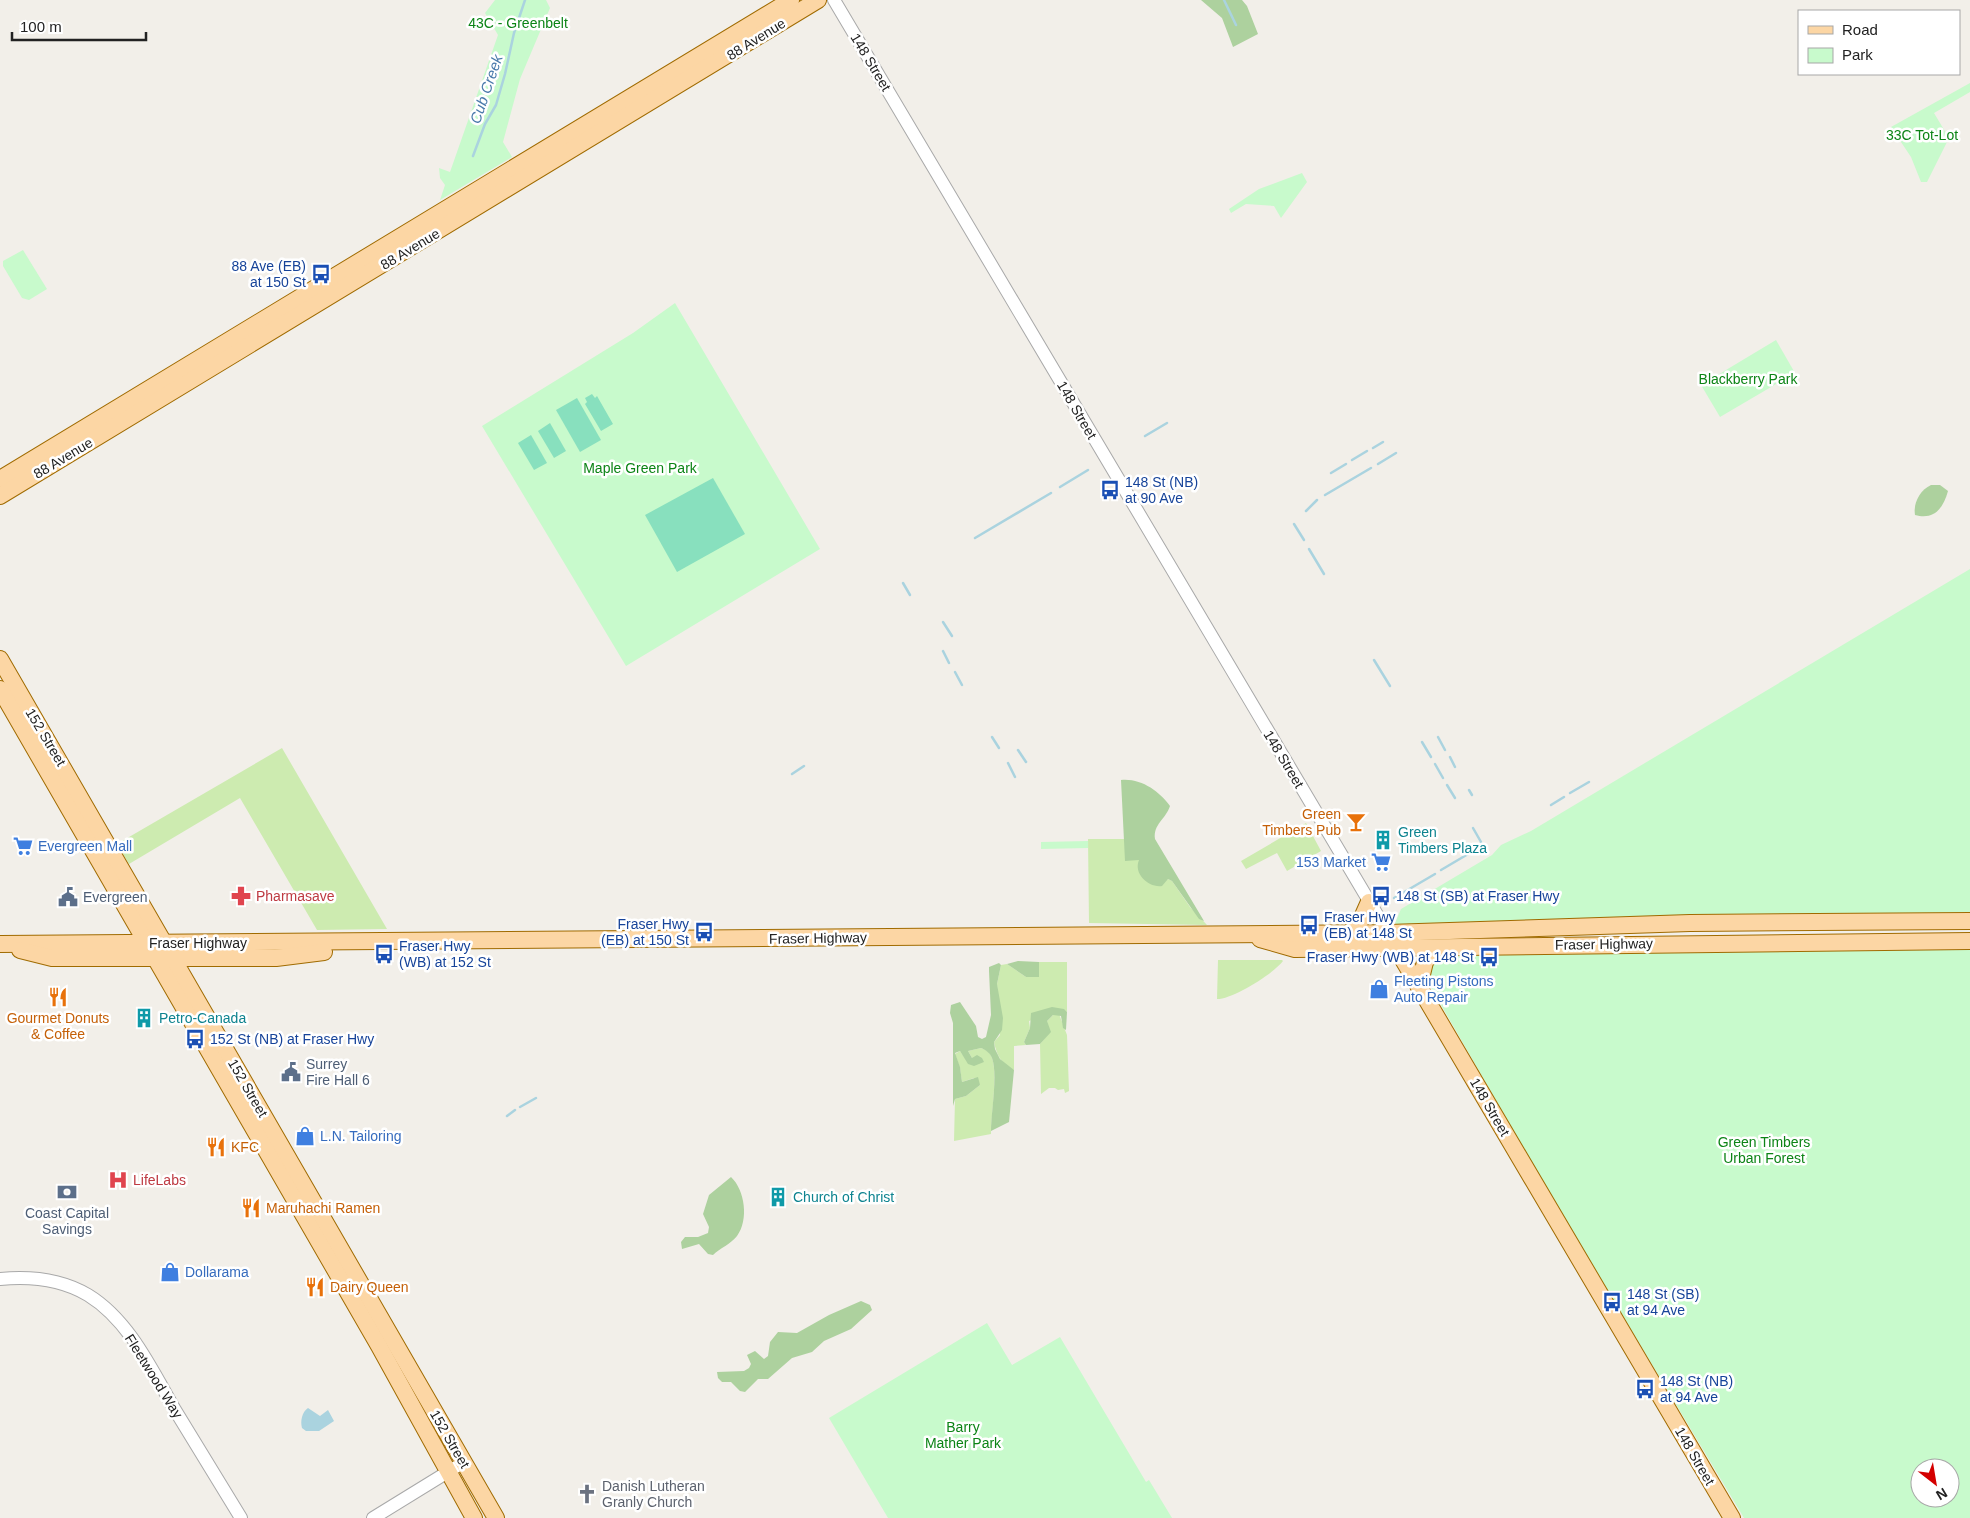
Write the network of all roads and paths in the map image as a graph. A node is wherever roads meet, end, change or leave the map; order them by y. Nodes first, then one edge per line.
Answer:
1 (790, 0) edge
2 (818, 0) edge
3 (834, 0) edge
4 (0, 479) edge
5 (0, 496) edge
6 (0, 659) edge
7 (0, 689) edge
8 (1369, 902) junction
9 (126, 905) junction
10 (1970, 921) edge
11 (1388, 933) junction
12 (1241, 934) junction
13 (1350, 934) junction
14 (1970, 940) edge
15 (395, 942) junction
16 (110, 944) junction
17 (0, 945) edge
18 (1397, 948) junction
19 (1436, 948) junction
20 (170, 950) junction
21 (153, 951) junction
22 (210, 957) junction
23 (1419, 987) junction
24 (191, 989) junction
25 (251, 1107) junction
26 (0, 1279) edge
27 (464, 1462) junction
28 (449, 1472) junction
29 (241, 1518) edge
30 (374, 1518) edge
31 (474, 1518) edge
32 (496, 1518) edge
33 (1732, 1518) edge

1 - 4 main road, 88 Avenue
2 - 5 main road, 88 Avenue
3 - 8 street, 148 Street
6 - 20 main road, 152 Street
7 - 9 main road, 152 Street
8 - 11 street, 148 Street
8 - 13 main road
9 - 16 main road
9 - 21 main road, 152 Street
10 - 11 main road, Fraser Highway
11 - 13 main road, Fraser Highway
11 - 18 main road, 148 Street
12 - 13 main road, Fraser Highway
12 - 15 main road, Fraser Highway
12 - 18 main road, Fraser Highway
14 - 19 main road, Fraser Highway
15 - 20 main road, Fraser Highway
15 - 22 main road, Fraser Highway
16 - 17 main road, Fraser Highway
16 - 21 main road, Fraser Highway
17 - 21 main road, Fraser Highway
18 - 19 main road, Fraser Highway
18 - 23 main road, 148 Street
19 - 23 main road
20 - 21 main road, Fraser Highway
20 - 22 main road, Fraser Highway
20 - 24 main road, 152 Street
21 - 25 main road, 152 Street
22 - 24 main road
23 - 33 main road, 148 Street
24 - 25 main road, 152 Street
25 - 27 main road, 152 Street
25 - 28 main road, 152 Street
26 - 29 street, Fleetwood Way
27 - 28 street
27 - 32 main road, 152 Street
28 - 30 street
28 - 31 main road, 152 Street

